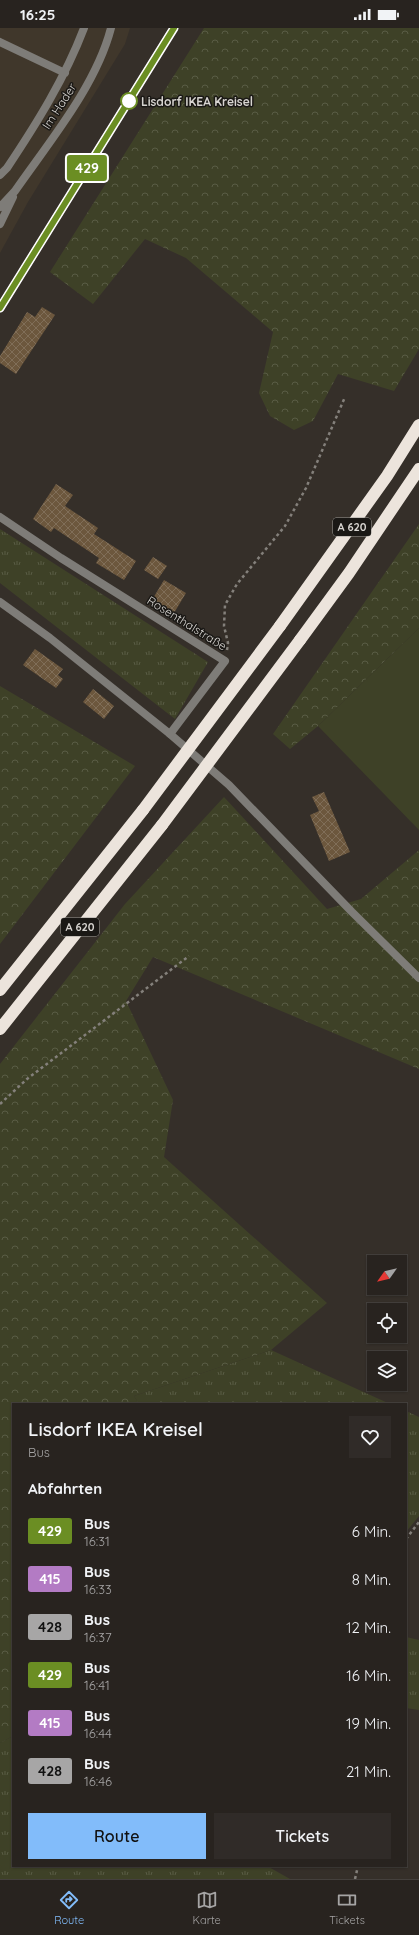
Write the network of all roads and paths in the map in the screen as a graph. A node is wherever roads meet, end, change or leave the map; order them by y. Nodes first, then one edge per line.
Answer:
1 (84, 28) edge
2 (111, 28) edge
3 (174, 28) edge
4 (0, 42) edge
5 (65, 73) junction
6 (0, 175) edge
7 (15, 191) junction
8 (0, 207) edge
9 (0, 224) edge
10 (0, 308) edge
11 (345, 397) dead end
12 (419, 425) edge
13 (419, 469) edge
14 (0, 517) edge
15 (0, 602) edge
16 (225, 660) junction
17 (170, 734) junction
18 (189, 956) dead end
19 (419, 978) edge
20 (0, 990) edge
21 (0, 1029) edge
22 (0, 1104) edge
23 (419, 1522) edge
24 (407, 1538) edge
25 (358, 1867) edge
26 (355, 1879) edge

1 - 5 street
2 - 7 street, Im Hader
3 - 10 main road
4 - 5 street, Im Hader
5 - 6 street
7 - 8 street, Im Hader
7 - 9 street, Im Hader
11 - 16 path
12 - 20 highway, A 620, bridge
13 - 21 highway, A 620, bridge
14 - 16 street, Rosenthalstraße
15 - 17 street
16 - 17 street, Rosenthalstraße
17 - 19 street
18 - 22 path
23 - 24 path
25 - 26 path

